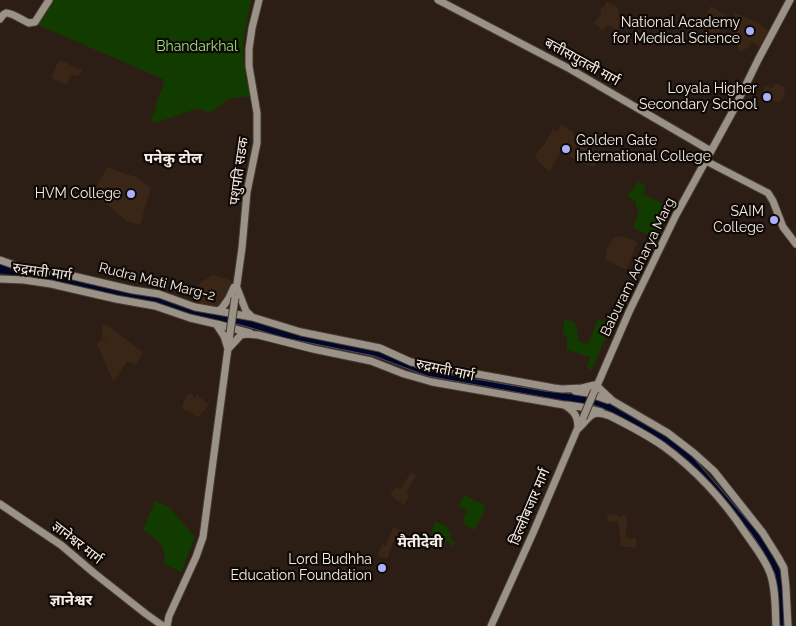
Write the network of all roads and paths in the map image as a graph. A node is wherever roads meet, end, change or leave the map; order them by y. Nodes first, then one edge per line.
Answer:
1 (49, 0) edge
2 (259, 0) edge
3 (438, 0) edge
4 (790, 0) edge
5 (3, 15) edge
6 (711, 151) junction
7 (706, 161) junction
8 (796, 244) edge
9 (0, 260) edge
10 (0, 279) edge
11 (236, 288) junction
12 (218, 311) junction
13 (252, 318) junction
14 (216, 324) junction
15 (258, 335) junction
16 (228, 349) junction
17 (562, 389) junction
18 (596, 389) junction
19 (613, 401) junction
20 (564, 405) junction
21 (601, 412) junction
22 (583, 418) joint
23 (578, 429) junction
24 (0, 504) edge
25 (163, 626) edge
26 (168, 626) edge
27 (491, 626) edge
28 (776, 626) edge
29 (788, 626) edge

1 - 5 street
2 - 11 street, पशुपति सडक
3 - 6 street, बत्तीसपुतली मार्ग
4 - 6 street, Baburam Acharya Marg
6 - 7 street, Baburam Acharya Marg
7 - 8 street
7 - 18 street, Baburam Acharya Marg
9 - 12 street, Rudra Mati Marg-2
10 - 14 street, रुद्रमती मार्ग
11 - 12 street, Rudra Mati Marg-2
11 - 13 street
11 - 16 street, पशुपति सडक, bridge
12 - 13 street
13 - 17 street
14 - 15 street, रुद्रमती मार्ग
14 - 16 street
15 - 16 street, रुद्रमती मार्ग
15 - 20 street, रुद्रमती मार्ग
16 - 26 street
17 - 18 street
17 - 19 street
18 - 19 street
18 - 22 street, Baburam Acharya Marg, bridge
19 - 29 street
20 - 21 street, रुद्रमती मार्ग
20 - 23 street
21 - 23 street
21 - 28 street
22 - 23 street, डिल्लीबजार मार्ग
23 - 27 street, डिल्लीबजार मार्ग
24 - 25 street, ज्ञानेश्वर मार्ग

